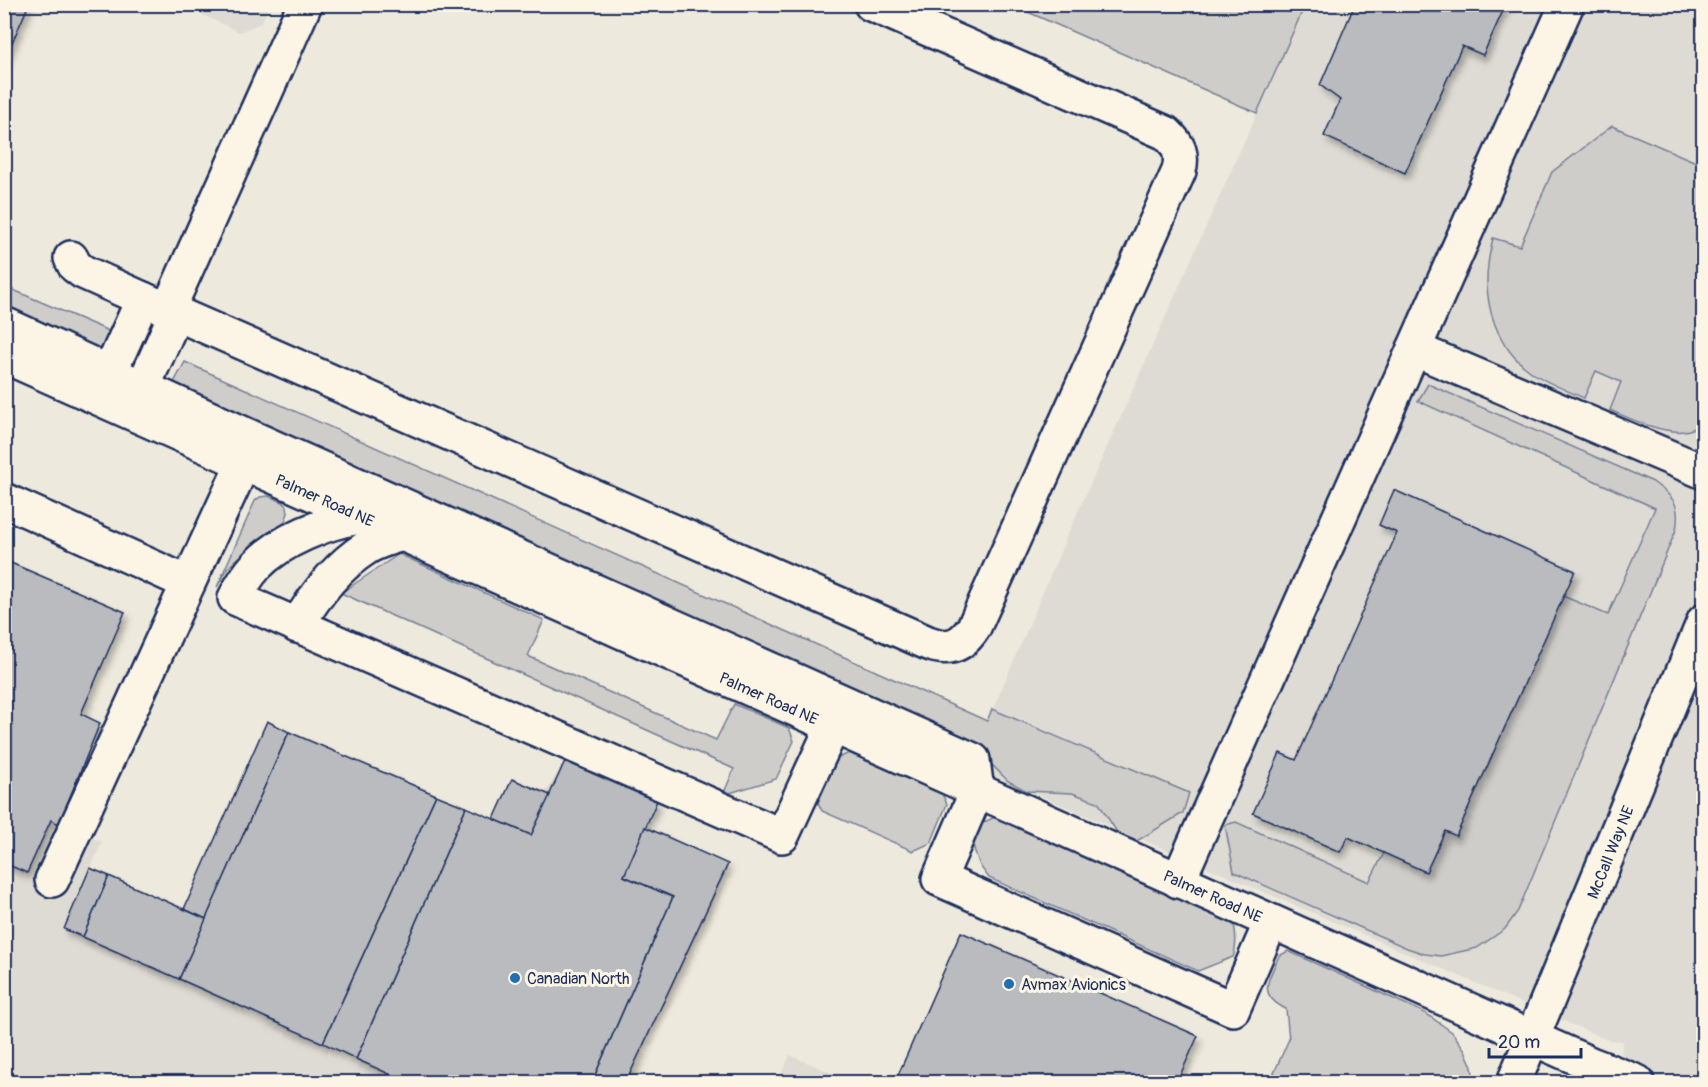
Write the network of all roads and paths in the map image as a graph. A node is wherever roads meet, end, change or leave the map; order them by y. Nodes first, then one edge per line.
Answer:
1 (305, 4) edge
2 (871, 4) edge
3 (1567, 4) edge
4 (70, 258) dead end
5 (168, 310) junction
6 (4, 324) edge
7 (1414, 349) junction
8 (4, 356) edge
9 (129, 396) junction
10 (243, 464) junction
11 (1704, 472) edge
12 (4, 500) edge
13 (361, 517) junction
14 (402, 534) junction
15 (188, 583) junction
16 (1704, 621) edge
17 (297, 626) junction
18 (642, 627) junction
19 (832, 726) junction
20 (977, 791) junction
21 (52, 880) dead end
22 (1178, 880) junction
23 (1271, 922) junction
24 (1534, 1039) junction
25 (1514, 1083) edge
26 (1636, 1083) edge

1 - 5 street
2 - 5 street
3 - 7 street
4 - 5 street
5 - 9 street
5 - 9 street
6 - 9 street
7 - 11 street
7 - 22 street
8 - 9 street, Palmer Road NE
9 - 10 street, Palmer Road NE
9 - 18 street
10 - 13 street, Palmer Road NE
10 - 15 street
12 - 15 street
13 - 14 street, Palmer Road NE
13 - 17 street
14 - 17 street
14 - 18 street, Palmer Road NE
15 - 21 street
16 - 24 street, McCall Way NE
17 - 19 street
18 - 19 street, Palmer Road NE
18 - 20 street
19 - 20 street, Palmer Road NE
20 - 22 street, Palmer Road NE
20 - 23 street
22 - 23 street, Palmer Road NE
23 - 24 street, Palmer Road NE
24 - 25 street, McCall Way NE
24 - 26 street, Palmer Road NE

